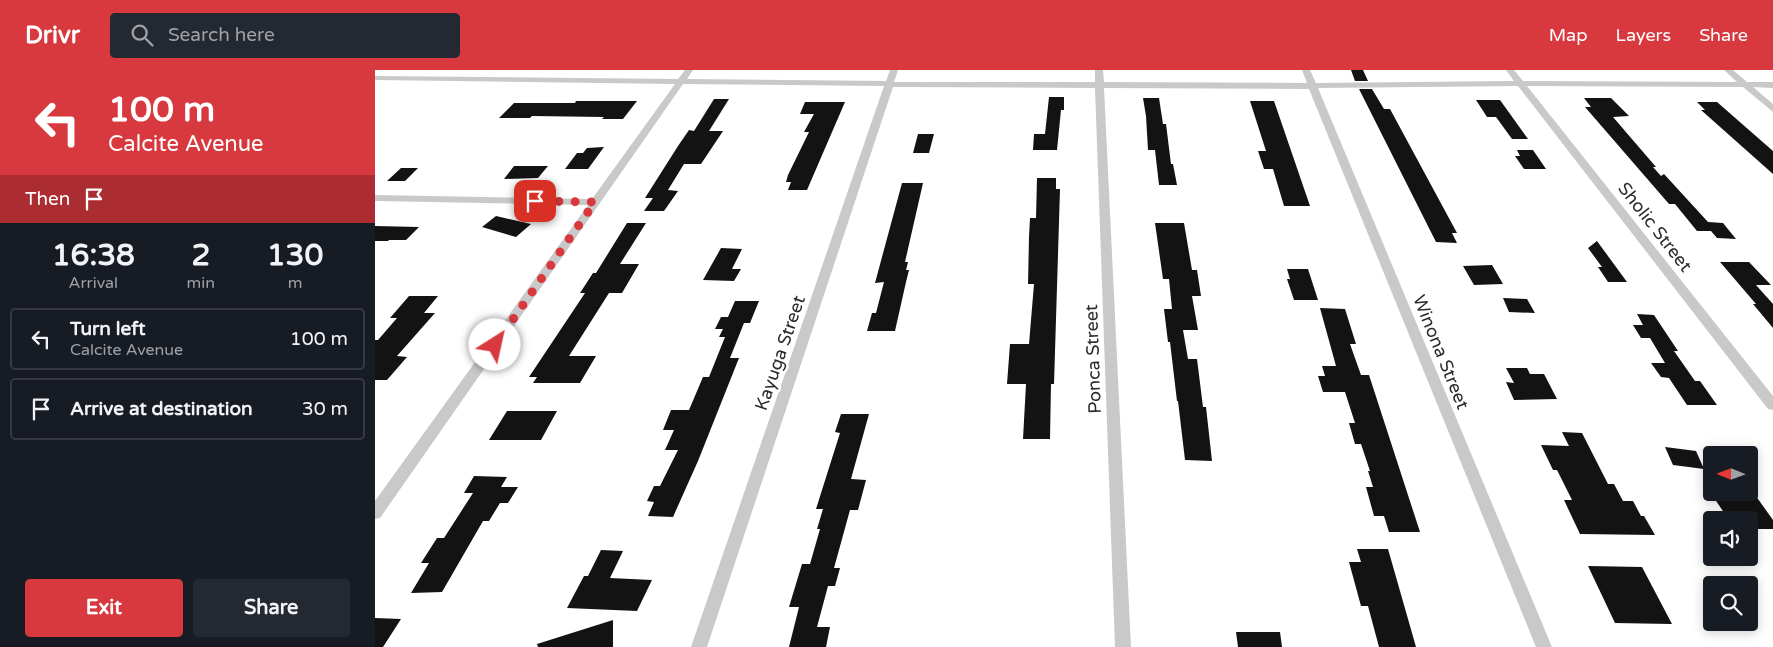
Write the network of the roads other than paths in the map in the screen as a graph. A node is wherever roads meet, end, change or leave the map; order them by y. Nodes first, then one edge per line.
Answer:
1 (689, 70) edge
2 (894, 70) edge
3 (1099, 70) edge
4 (1306, 70) edge
5 (1510, 70) edge
6 (1728, 70) edge
7 (375, 78) edge
8 (681, 82) junction
9 (1520, 83) junction
10 (889, 84) junction
11 (1099, 85) junction
12 (1745, 85) junction
13 (1773, 85) edge
14 (1313, 86) junction
15 (1773, 109) edge
16 (375, 198) edge
17 (595, 202) junction
18 (1773, 405) edge
19 (375, 513) edge
20 (699, 647) edge
21 (1123, 647) edge
22 (1544, 647) edge

1 - 8 street
2 - 10 street, Kayuga Street
3 - 11 street, Ponca Street
4 - 14 street, Winona Street
5 - 9 street, Sholic Street
6 - 12 street
7 - 8 street
8 - 10 street
8 - 17 street
9 - 12 street
9 - 14 street
9 - 18 street, Sholic Street
10 - 11 street
10 - 20 street, Kayuga Street
11 - 14 street
11 - 21 street, Ponca Street
12 - 13 street
12 - 15 street
14 - 22 street, Winona Street
16 - 17 street
17 - 19 street

